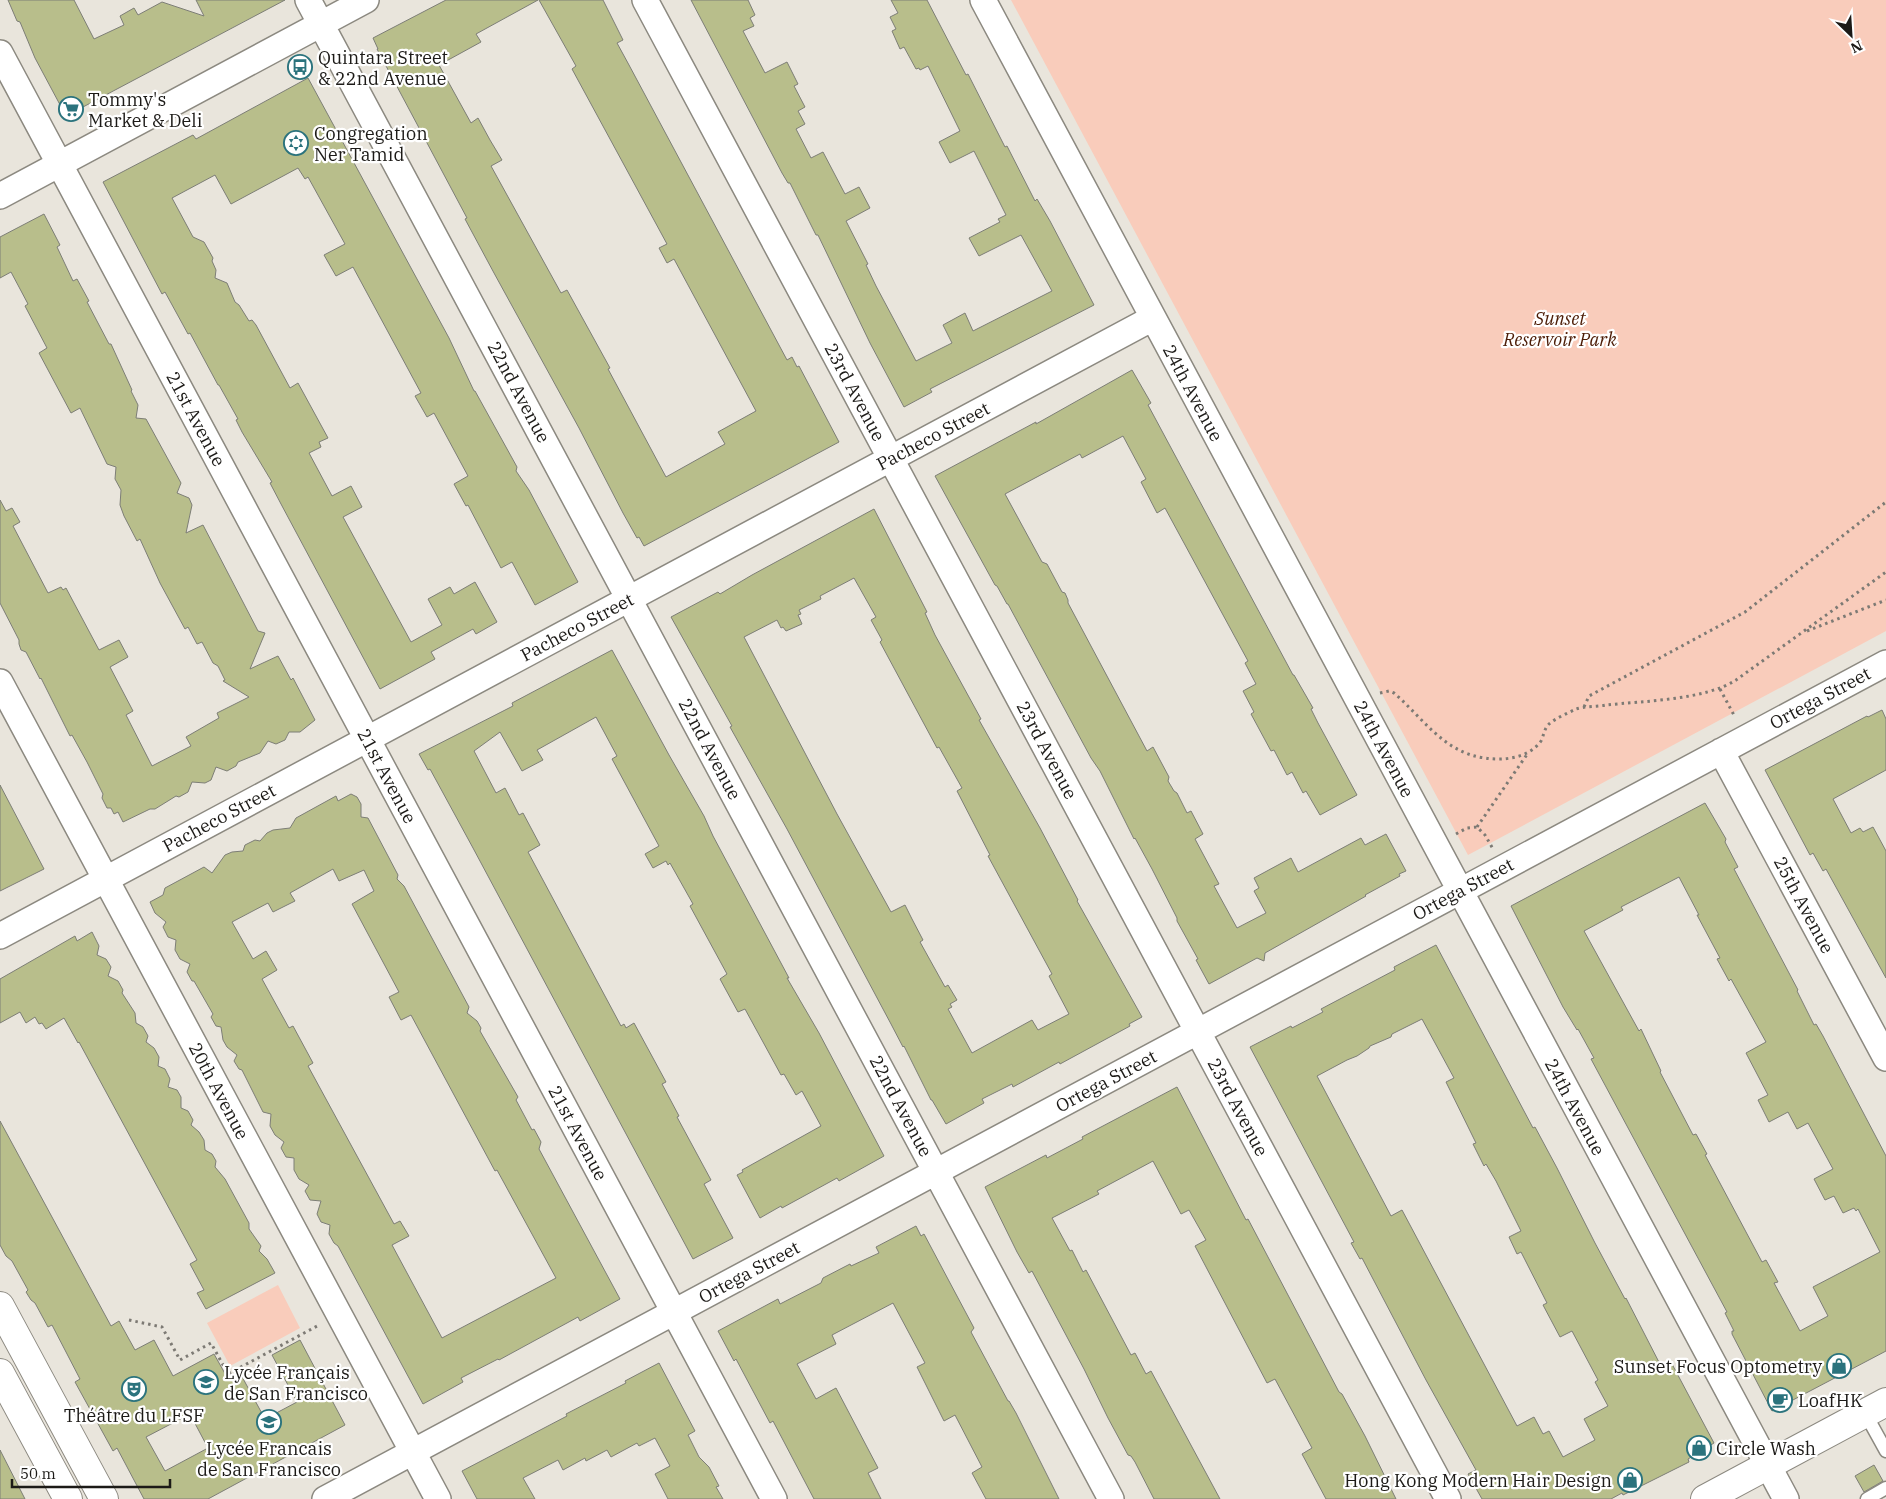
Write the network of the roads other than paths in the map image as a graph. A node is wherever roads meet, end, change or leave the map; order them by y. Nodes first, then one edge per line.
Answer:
1 (308, 0) edge
2 (366, 0) edge
3 (645, 0) edge
4 (983, 0) edge
5 (321, 24) junction
6 (0, 53) edge
7 (60, 164) junction
8 (0, 196) edge
9 (1153, 318) junction
10 (891, 458) junction
11 (629, 599) junction
12 (1886, 663) edge
13 (0, 682) edge
14 (367, 739) junction
15 (1722, 751) junction
16 (106, 879) junction
17 (1460, 891) junction
18 (0, 936) edge
19 (1198, 1031) junction
20 (1886, 1058) edge
21 (936, 1172) junction
22 (0, 1306) edge
23 (674, 1312) junction
24 (0, 1373) edge
25 (1876, 1407) edge
26 (1886, 1451) edge
27 (412, 1452) junction
28 (1768, 1465) junction
29 (1886, 1488) edge
30 (68, 1499) edge
31 (104, 1499) edge
32 (325, 1499) edge
33 (438, 1499) edge
34 (774, 1499) edge
35 (1111, 1499) edge
36 (1448, 1499) edge
37 (1705, 1499) edge
38 (1786, 1499) edge
39 (1867, 1499) edge

1 - 5 street, 22nd Avenue
2 - 5 street
3 - 10 street, 23rd Avenue
4 - 9 street, 24th Avenue
5 - 7 street
5 - 11 street, 22nd Avenue
6 - 7 street, 21st Avenue
7 - 8 street
7 - 14 street, 21st Avenue
9 - 10 street, Pacheco Street
9 - 17 street, 24th Avenue
10 - 11 street, Pacheco Street
10 - 19 street, 23rd Avenue
11 - 14 street, Pacheco Street
11 - 21 street, 22nd Avenue
12 - 15 street, Ortega Street
13 - 16 street, 20th Avenue
14 - 16 street, Pacheco Street
14 - 23 street, 21st Avenue
15 - 17 street, Ortega Street
15 - 20 street, 25th Avenue
16 - 18 street, Pacheco Street
16 - 27 street, 20th Avenue
17 - 19 street, Ortega Street
17 - 28 street, 24th Avenue
19 - 21 street, Ortega Street
19 - 36 street, 23rd Avenue
21 - 23 street, Ortega Street
21 - 35 street, 22nd Avenue
22 - 31 main road
23 - 27 street, Ortega Street
23 - 34 street, 21st Avenue
24 - 30 main road
25 - 26 lane
25 - 28 main road
27 - 32 street, Ortega Street
27 - 33 street, 20th Avenue
28 - 37 main road
28 - 38 street, 24th Avenue
29 - 39 lane

